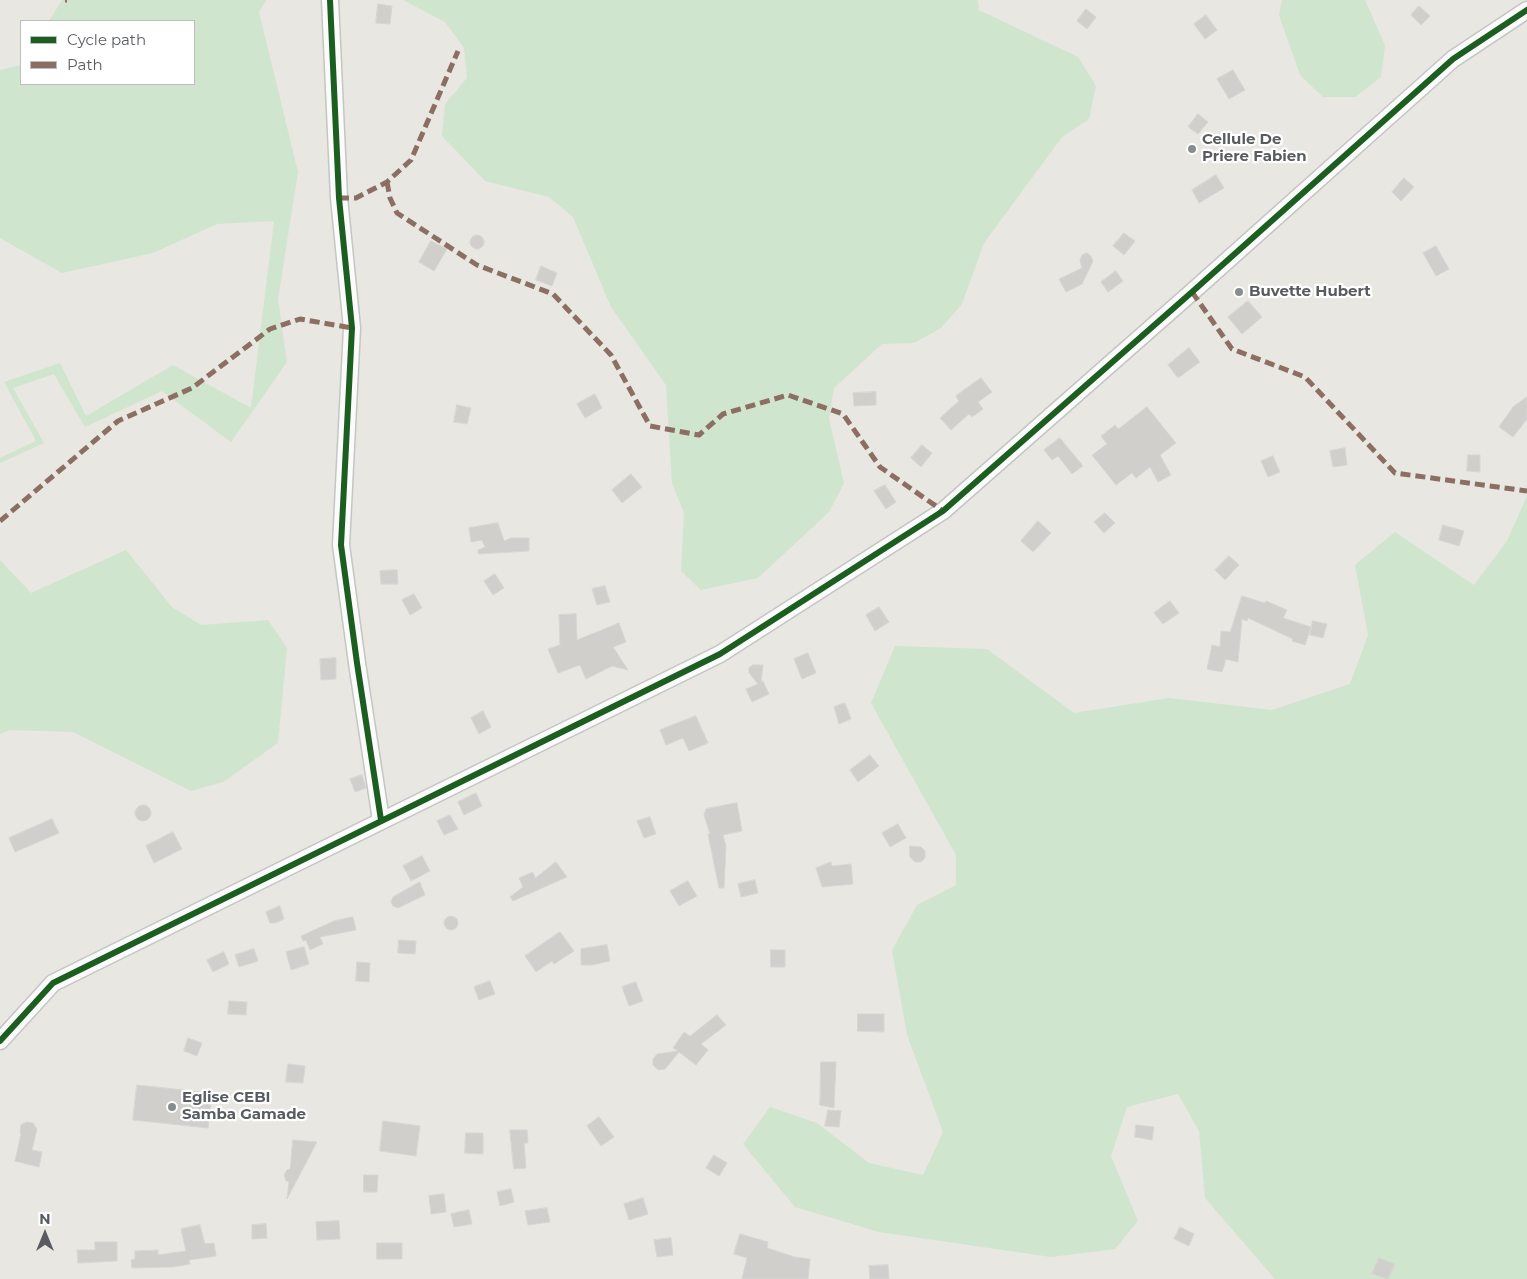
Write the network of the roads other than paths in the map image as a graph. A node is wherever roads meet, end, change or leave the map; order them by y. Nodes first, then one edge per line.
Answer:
1 (330, 0) edge
2 (1527, 10) edge
3 (381, 820) junction
4 (0, 1041) edge

1 - 3 street
2 - 3 street
3 - 4 street

